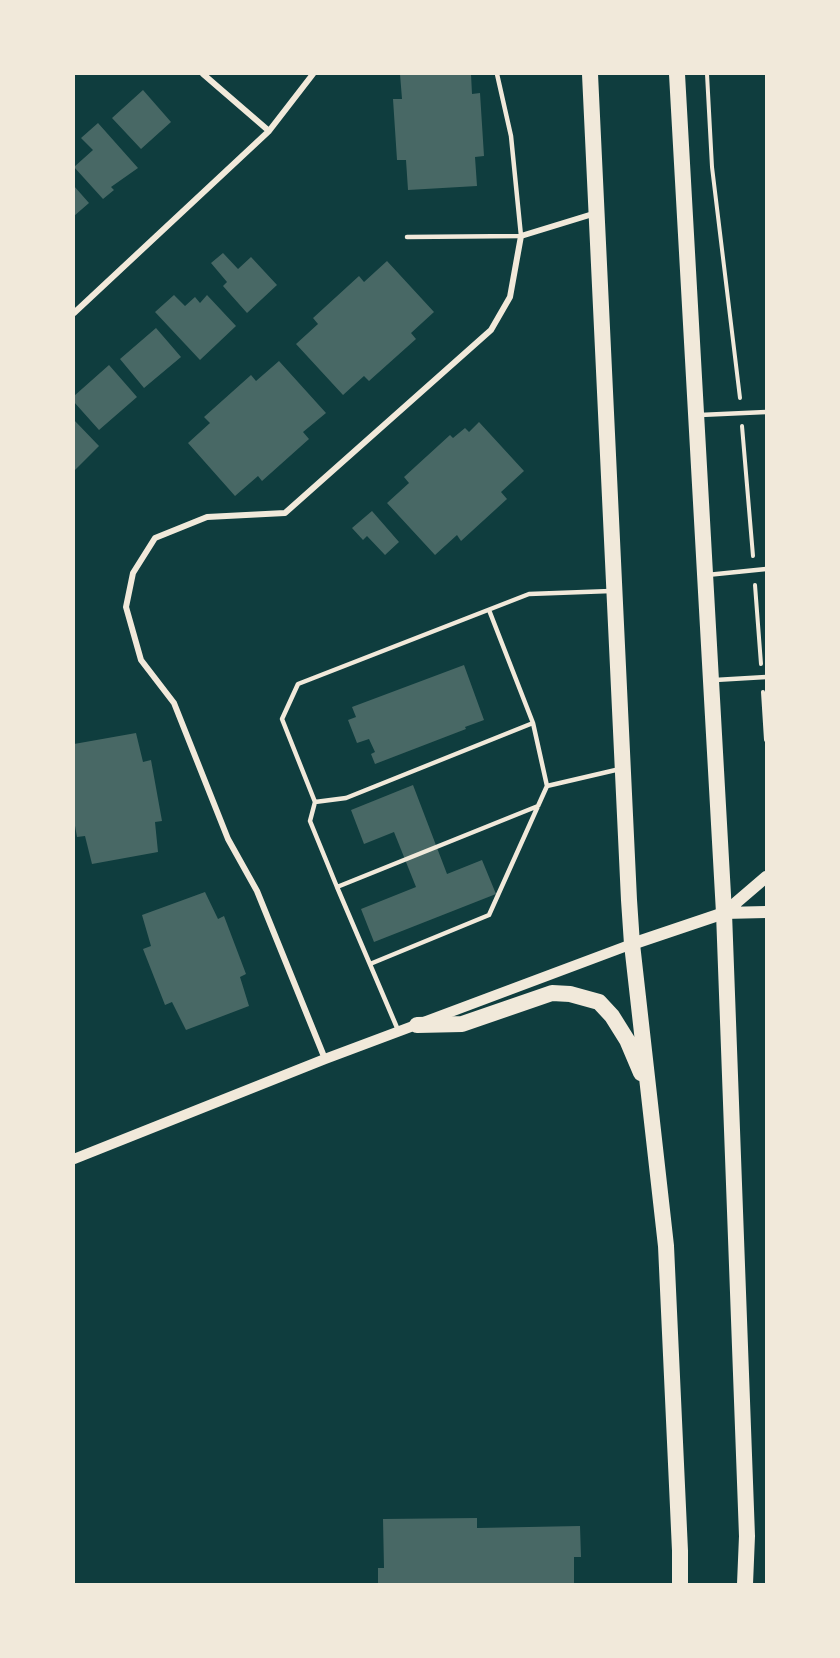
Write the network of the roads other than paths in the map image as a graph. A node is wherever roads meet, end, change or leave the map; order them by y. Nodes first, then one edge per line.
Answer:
1 (203, 74) edge
2 (313, 74) edge
3 (496, 74) edge
4 (590, 74) edge
5 (676, 74) edge
6 (269, 131) junction
7 (597, 213) junction
8 (521, 236) junction
9 (407, 237) dead end
10 (74, 313) edge
11 (766, 412) edge
12 (696, 415) junction
13 (766, 569) edge
14 (705, 575) junction
15 (614, 590) junction
16 (489, 610) junction
17 (766, 676) edge
18 (711, 681) junction
19 (533, 723) junction
20 (622, 768) junction
21 (547, 786) junction
22 (315, 802) junction
23 (538, 806) junction
24 (766, 877) edge
25 (337, 887) junction
26 (766, 912) edge
27 (724, 913) junction
28 (632, 944) junction
29 (370, 964) junction
30 (417, 1025) junction
31 (399, 1032) junction
32 (325, 1059) junction
33 (649, 1090) junction
34 (74, 1159) edge
35 (680, 1584) edge
36 (745, 1584) edge

1 - 6 street
2 - 6 street
3 - 8 lane
4 - 7 highway
5 - 12 highway
6 - 10 street
7 - 8 street
7 - 15 highway
8 - 9 lane
8 - 32 street
11 - 12 lane
12 - 14 highway
13 - 14 lane
14 - 18 highway
15 - 16 lane
15 - 20 highway
16 - 19 lane
16 - 22 lane
17 - 18 lane
18 - 27 highway
19 - 21 lane
19 - 22 lane
20 - 21 lane
20 - 28 highway
21 - 23 lane
22 - 25 lane
23 - 25 lane
23 - 29 lane
24 - 27 main road
25 - 29 lane
26 - 27 main road
27 - 28 main road
27 - 36 highway
28 - 30 street
28 - 33 highway
29 - 31 lane
30 - 31 street
30 - 33 highway
31 - 32 street
32 - 34 street
33 - 35 highway

